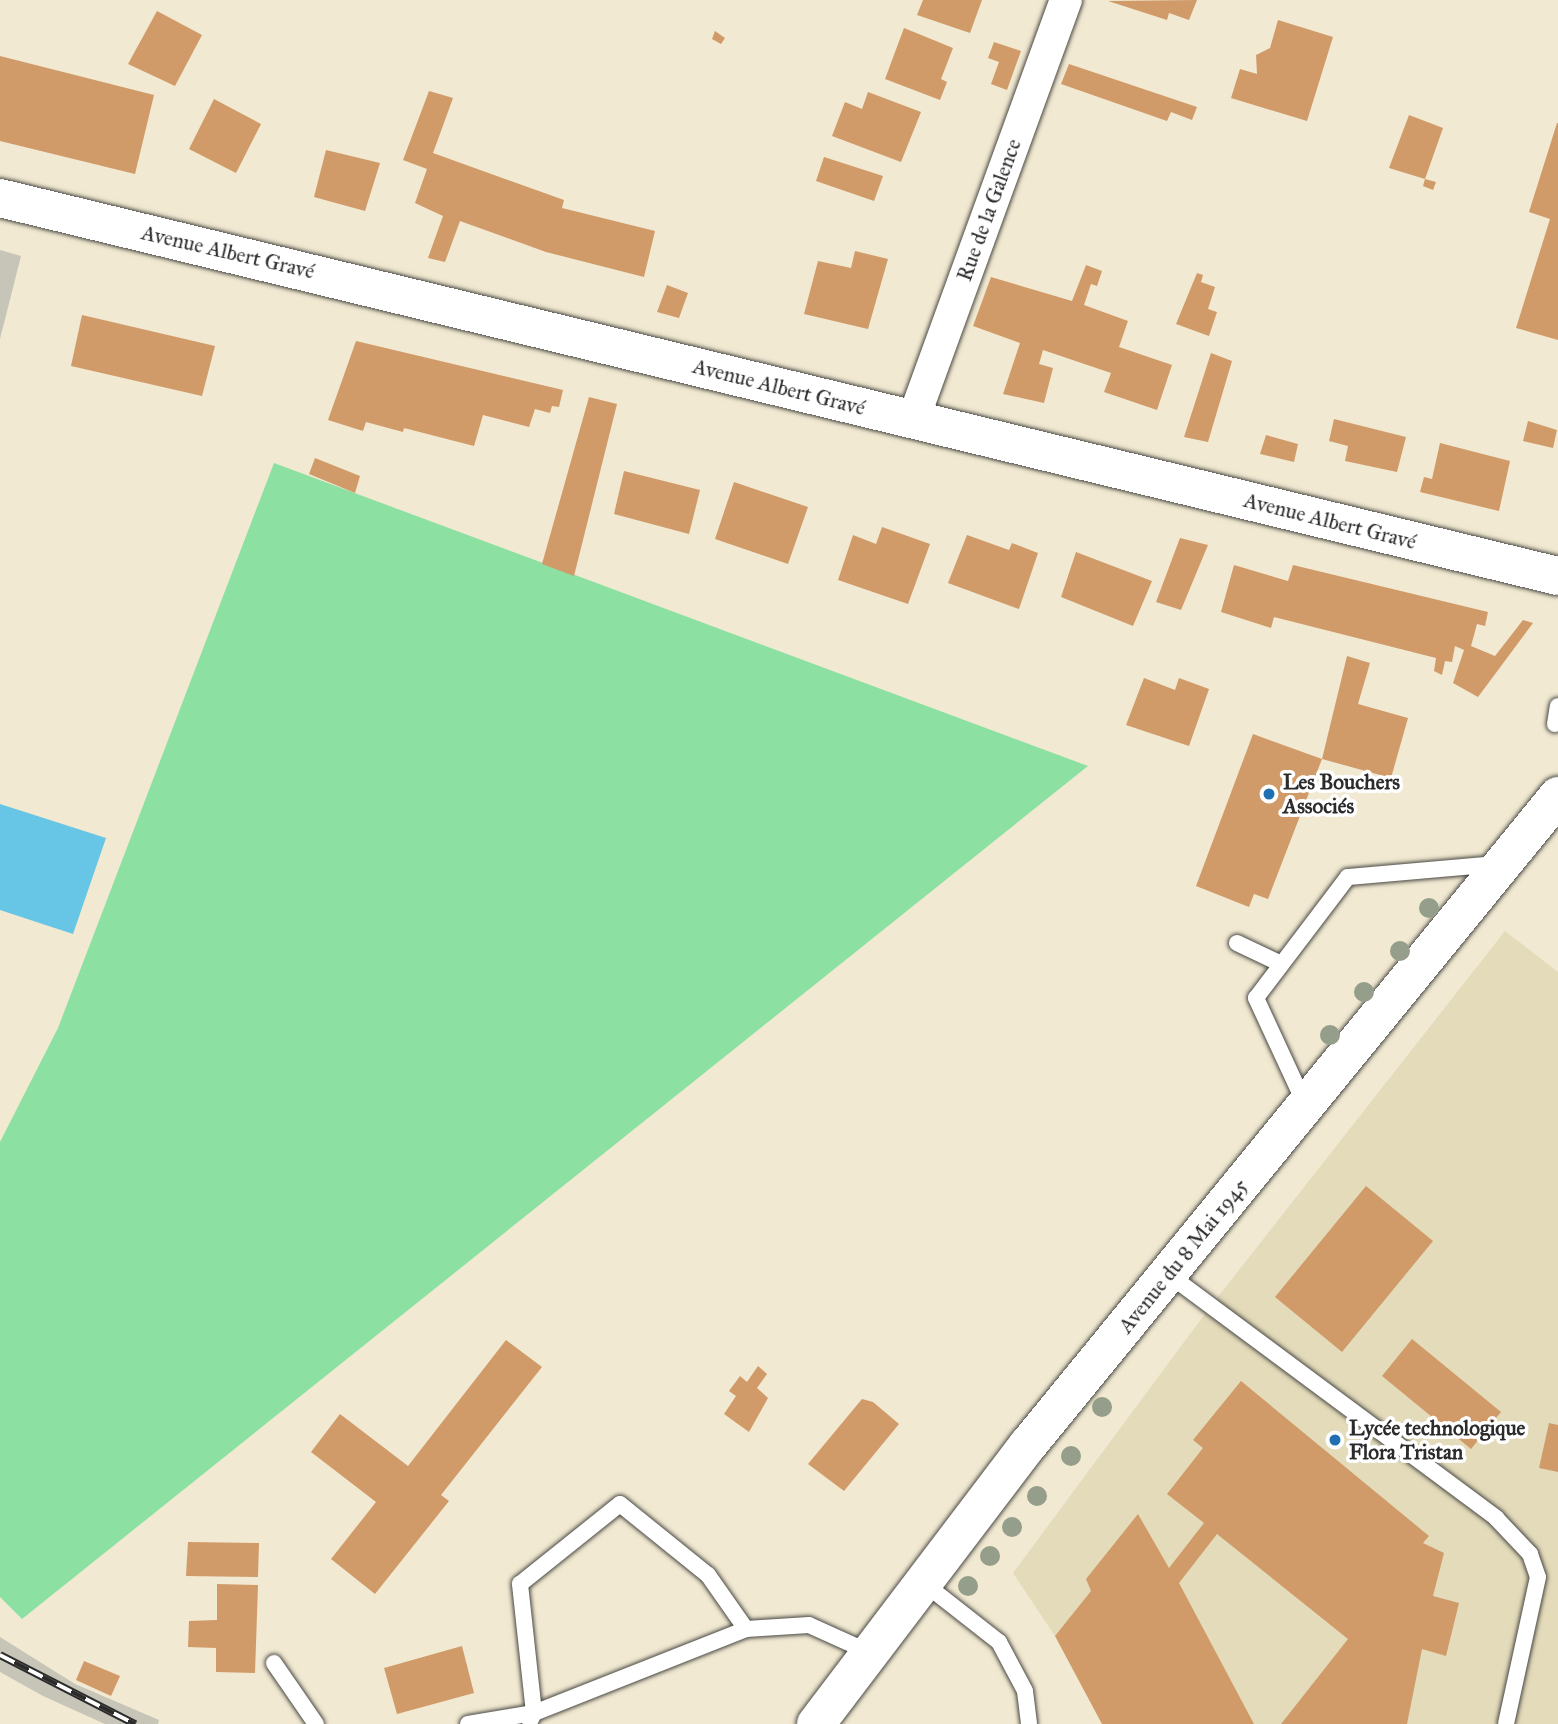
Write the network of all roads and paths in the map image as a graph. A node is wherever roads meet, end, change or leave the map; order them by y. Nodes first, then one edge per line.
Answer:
1 (1066, 0) edge
2 (0, 198) edge
3 (913, 420) junction
4 (1558, 576) edge
5 (1558, 706) edge
6 (1555, 724) dead end
7 (1558, 796) edge
8 (1503, 863) junction
9 (1237, 943) dead end
10 (1281, 964) junction
11 (1306, 1105) junction
12 (1168, 1275) junction
13 (925, 1584) junction
14 (746, 1629) junction
15 (871, 1653) junction
16 (274, 1663) dead end
17 (531, 1718) edge
18 (316, 1724) edge
19 (468, 1724) edge
20 (816, 1724) edge
21 (1029, 1724) edge
22 (1506, 1724) edge

1 - 3 street, Rue de la Galence
2 - 3 street, Avenue Albert Gravé
3 - 4 street, Avenue Albert Gravé
5 - 6 lane
7 - 8 street, Avenue du 8 Mai 1945
8 - 10 lane
8 - 11 street, Avenue du 8 Mai 1945
9 - 10 lane
10 - 11 lane
11 - 12 street, Avenue du 8 Mai 1945
12 - 13 street, Avenue du 8 Mai 1945
12 - 22 lane
13 - 15 street, Avenue du 8 Mai 1945
13 - 21 lane
14 - 15 lane
14 - 17 lane
14 - 17 lane
15 - 20 street, Avenue du 8 Mai 1945
16 - 18 lane
17 - 19 lane

